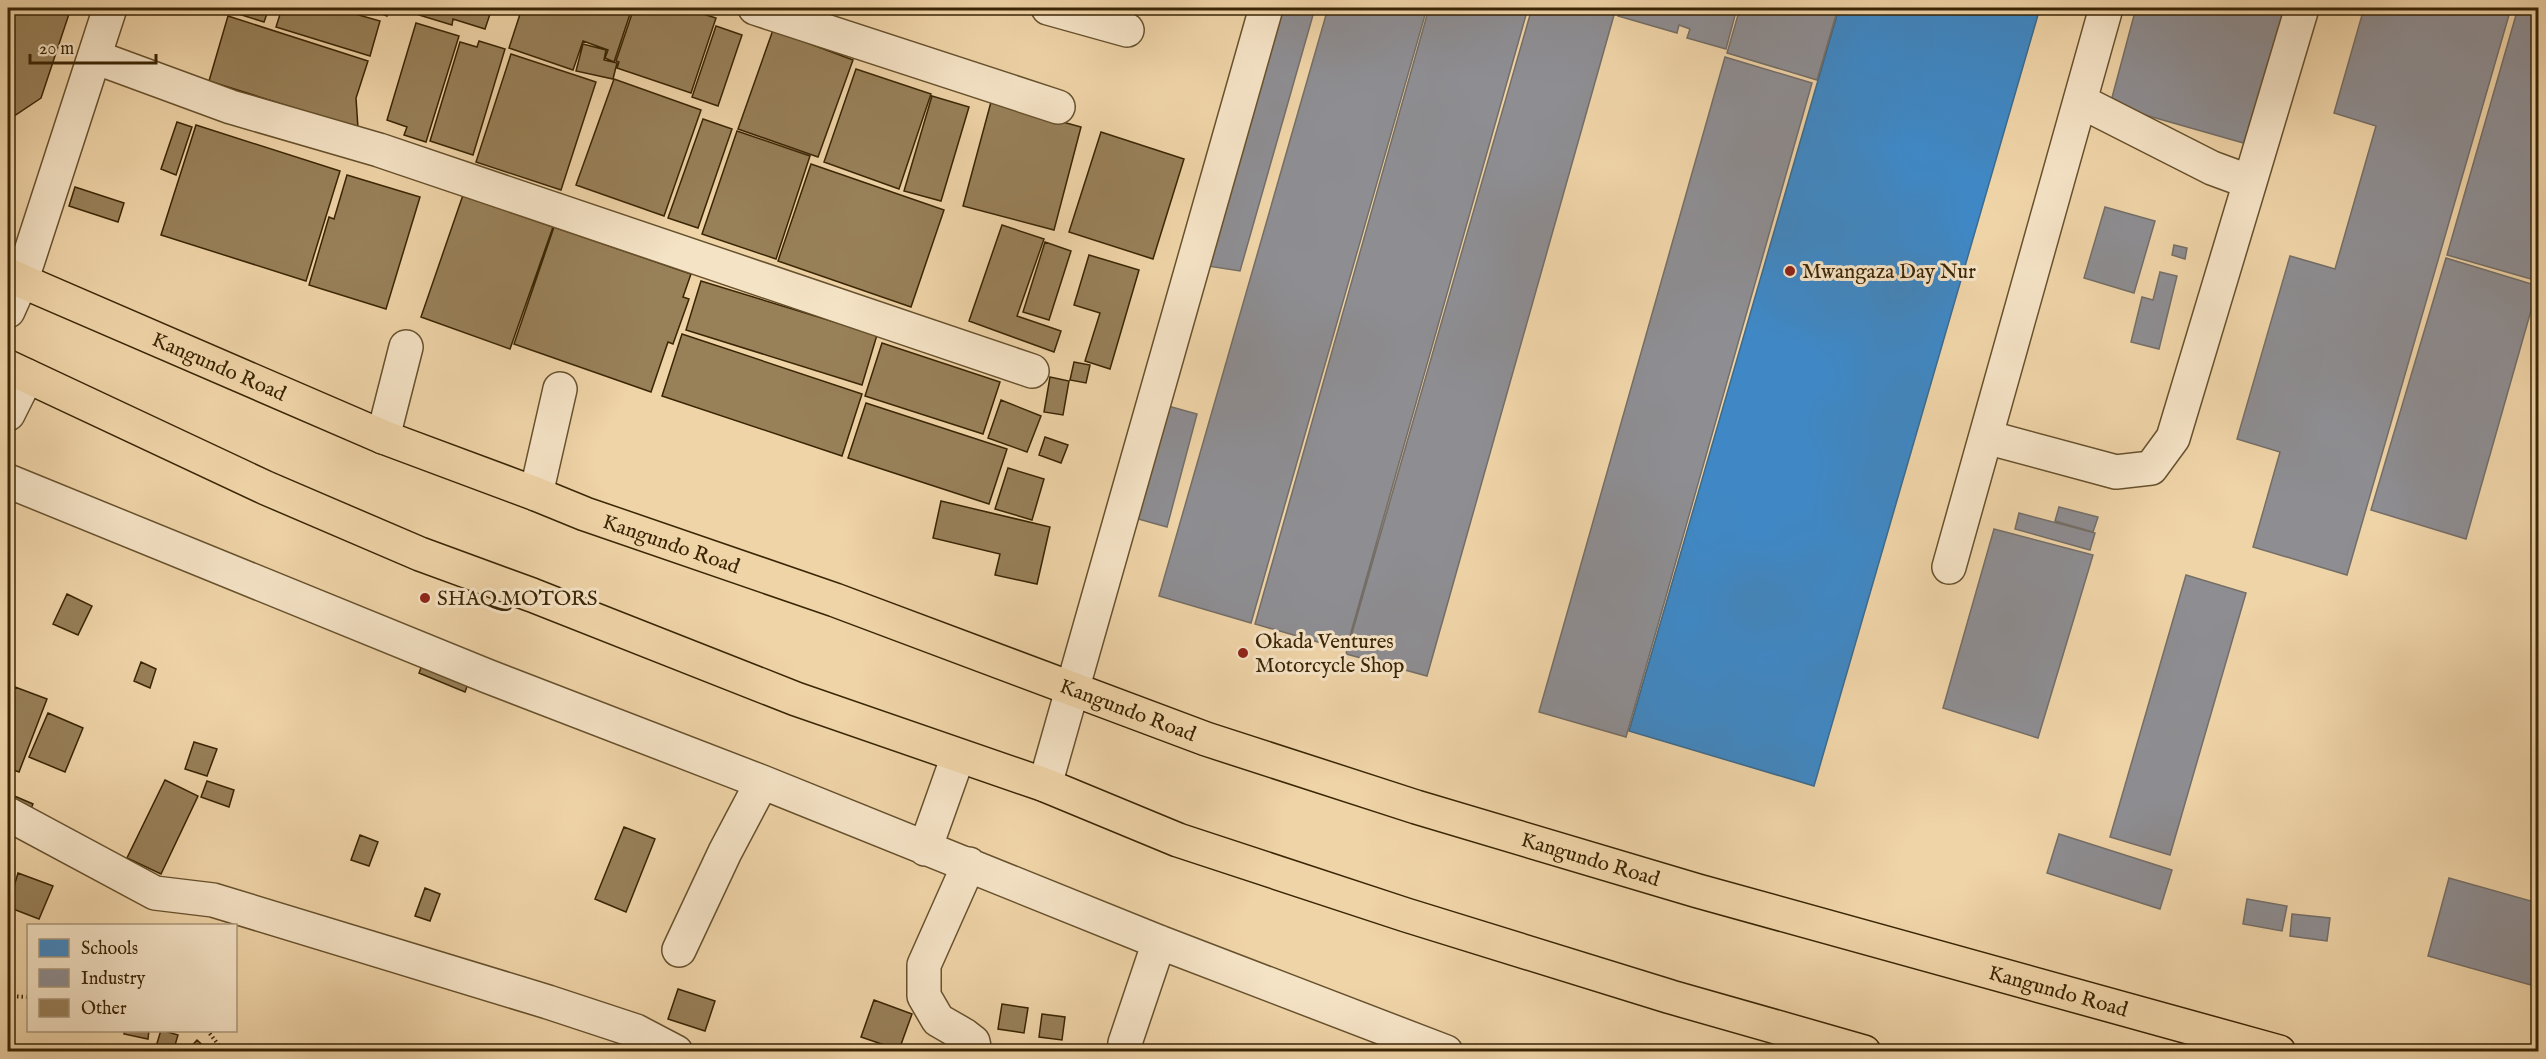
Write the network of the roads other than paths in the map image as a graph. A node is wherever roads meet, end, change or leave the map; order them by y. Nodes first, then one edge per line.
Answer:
1 (110, 8) edge
2 (755, 8) edge
3 (1048, 8) edge
4 (1266, 8) edge
5 (2106, 8) edge
6 (2302, 8) edge
7 (1127, 30) dead end
8 (94, 57) junction
9 (2080, 101) junction
10 (1058, 107) dead end
11 (2250, 182) junction
12 (12, 289) edge
13 (406, 347) dead end
14 (1032, 371) dead end
15 (17, 372) edge
16 (560, 389) dead end
17 (8, 414) edge
18 (1986, 436) junction
19 (383, 437) junction
20 (8, 481) edge
21 (536, 494) junction
22 (1949, 567) dead end
23 (1073, 689) junction
24 (958, 756) junction
25 (762, 782) junction
26 (1045, 785) junction
27 (8, 814) edge
28 (925, 849) junction
29 (969, 864) junction
30 (1159, 942) junction
31 (679, 950) dead end
32 (675, 1052) edge
33 (975, 1052) edge
34 (1124, 1052) edge
35 (1446, 1052) edge
36 (1864, 1052) edge
37 (2280, 1052) edge

1 - 8 street
2 - 10 street
3 - 7 street
4 - 23 street
5 - 9 street
6 - 11 street
8 - 12 street
8 - 14 street
9 - 11 street
9 - 18 street
11 - 18 street
12 - 19 highway, Kangundo Road
13 - 19 street
15 - 17 street
15 - 24 highway
16 - 21 street
18 - 22 street
19 - 21 highway, Kangundo Road
20 - 25 street
21 - 23 highway, Kangundo Road
23 - 26 street
23 - 37 highway, Kangundo Road
24 - 26 highway
24 - 28 street
25 - 28 street
25 - 31 street
26 - 36 highway
27 - 32 street
28 - 29 street
29 - 30 street
29 - 33 street
30 - 34 street
30 - 35 street

